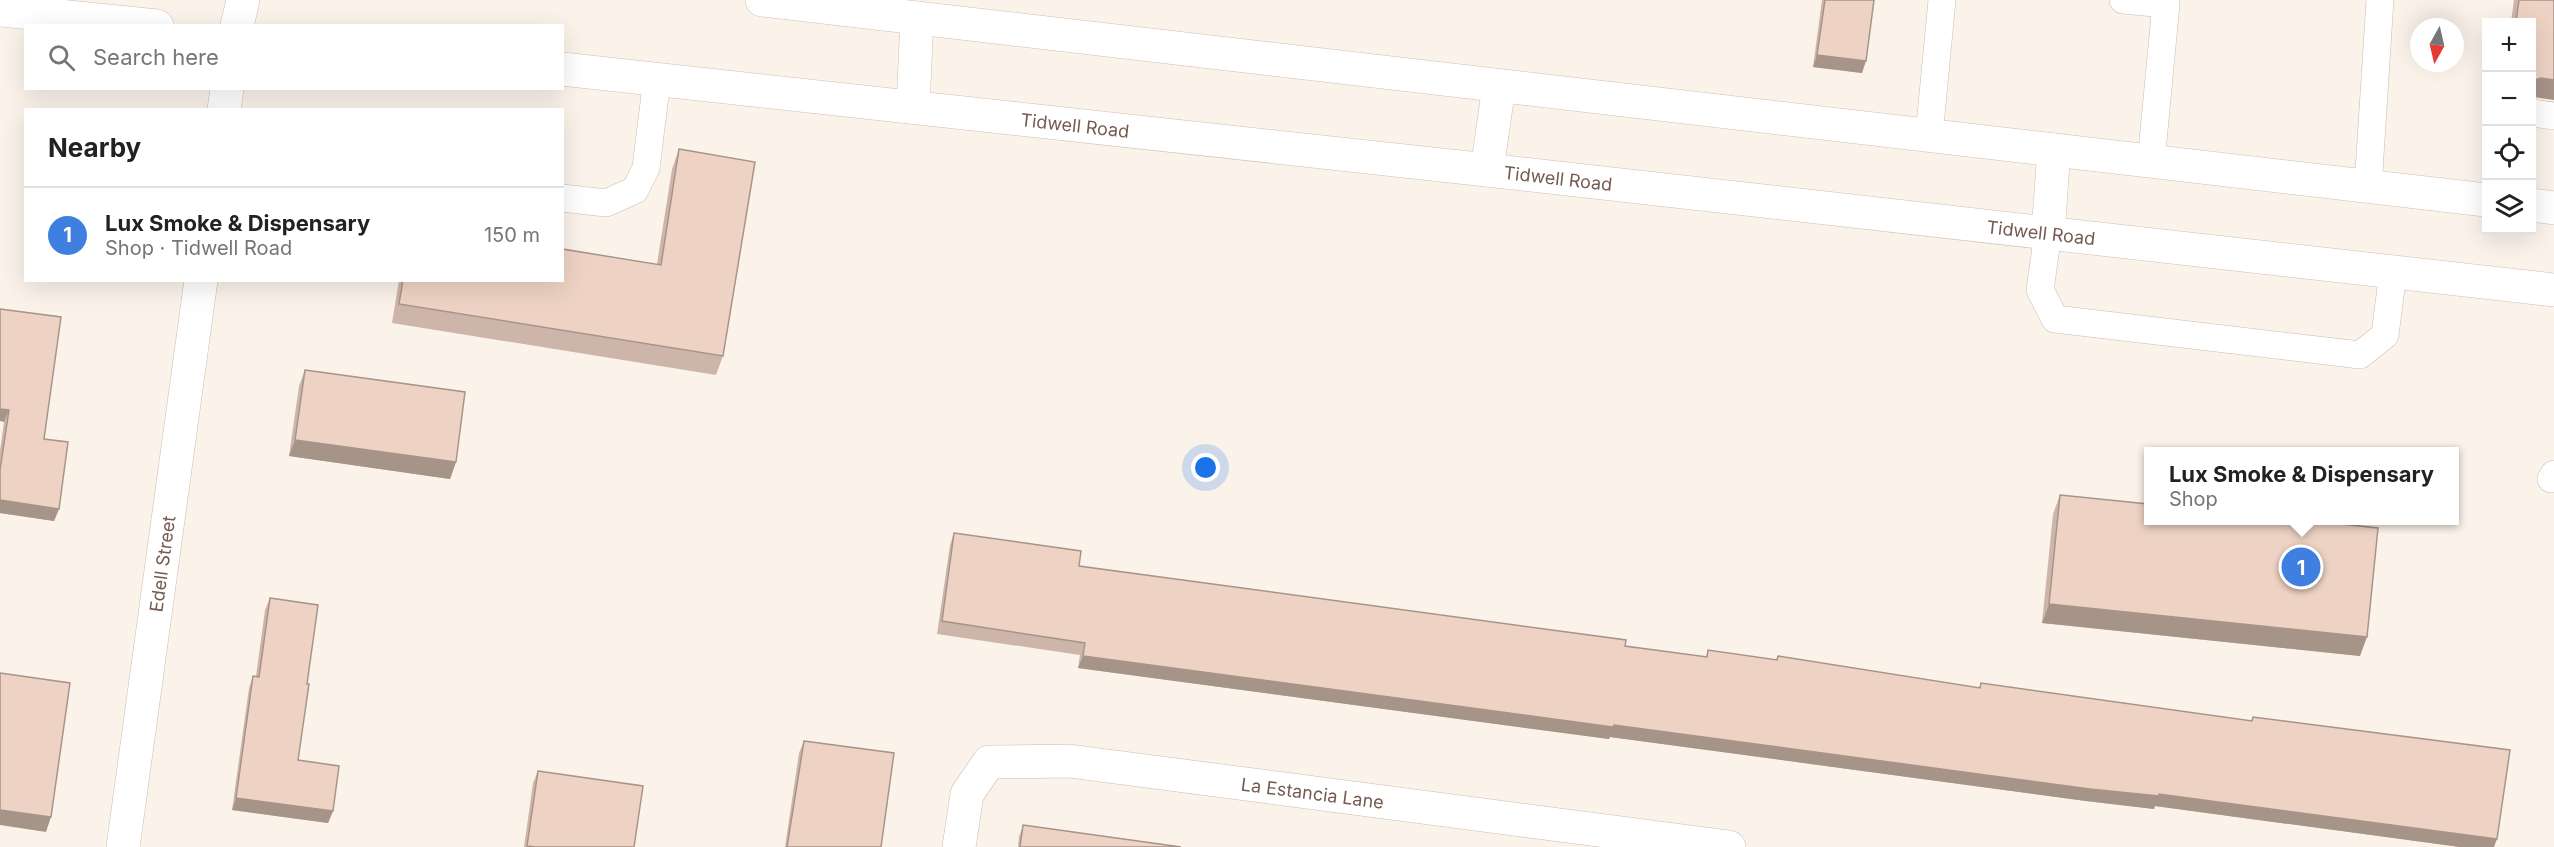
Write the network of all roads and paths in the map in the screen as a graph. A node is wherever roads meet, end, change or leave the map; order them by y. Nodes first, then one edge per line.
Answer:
1 (243, 0) edge
2 (762, 0) edge
3 (1942, 0) edge
4 (2123, 0) edge
5 (2380, 0) edge
6 (0, 10) edge
7 (917, 18) junction
8 (137, 24) edge
9 (237, 24) edge
10 (564, 69) edge
11 (657, 79) junction
12 (1499, 86) junction
13 (227, 90) edge
14 (913, 107) junction
15 (224, 108) edge
16 (2536, 114) edge
17 (2554, 116) edge
18 (1929, 136) junction
19 (2055, 150) junction
20 (2151, 162) junction
21 (1488, 170) junction
22 (2368, 186) junction
23 (564, 198) edge
24 (2482, 199) edge
25 (2536, 206) edge
26 (2554, 208) edge
27 (2048, 233) junction
28 (2393, 272) junction
29 (201, 282) edge
30 (2554, 290) edge
31 (123, 847) edge
32 (959, 847) edge
33 (1729, 847) edge

1 - 9 main road
2 - 7 main road
3 - 18 lane
4 - 20 lane
5 - 22 lane
6 - 8 main road
7 - 12 main road
7 - 14 main road
10 - 11 main road, Tidwell Road
11 - 14 main road, Tidwell Road
11 - 23 lane
12 - 18 main road
12 - 21 main road
13 - 15 main road
14 - 21 main road, Tidwell Road
16 - 17 lane
18 - 19 main road
19 - 20 main road
19 - 27 main road
20 - 22 main road
21 - 27 main road, Tidwell Road
22 - 24 main road
25 - 26 main road
27 - 28 main road, Tidwell Road
27 - 28 lane
28 - 30 main road, Tidwell Road
29 - 31 main road, Edell Street
32 - 33 main road, La Estancia Lane

